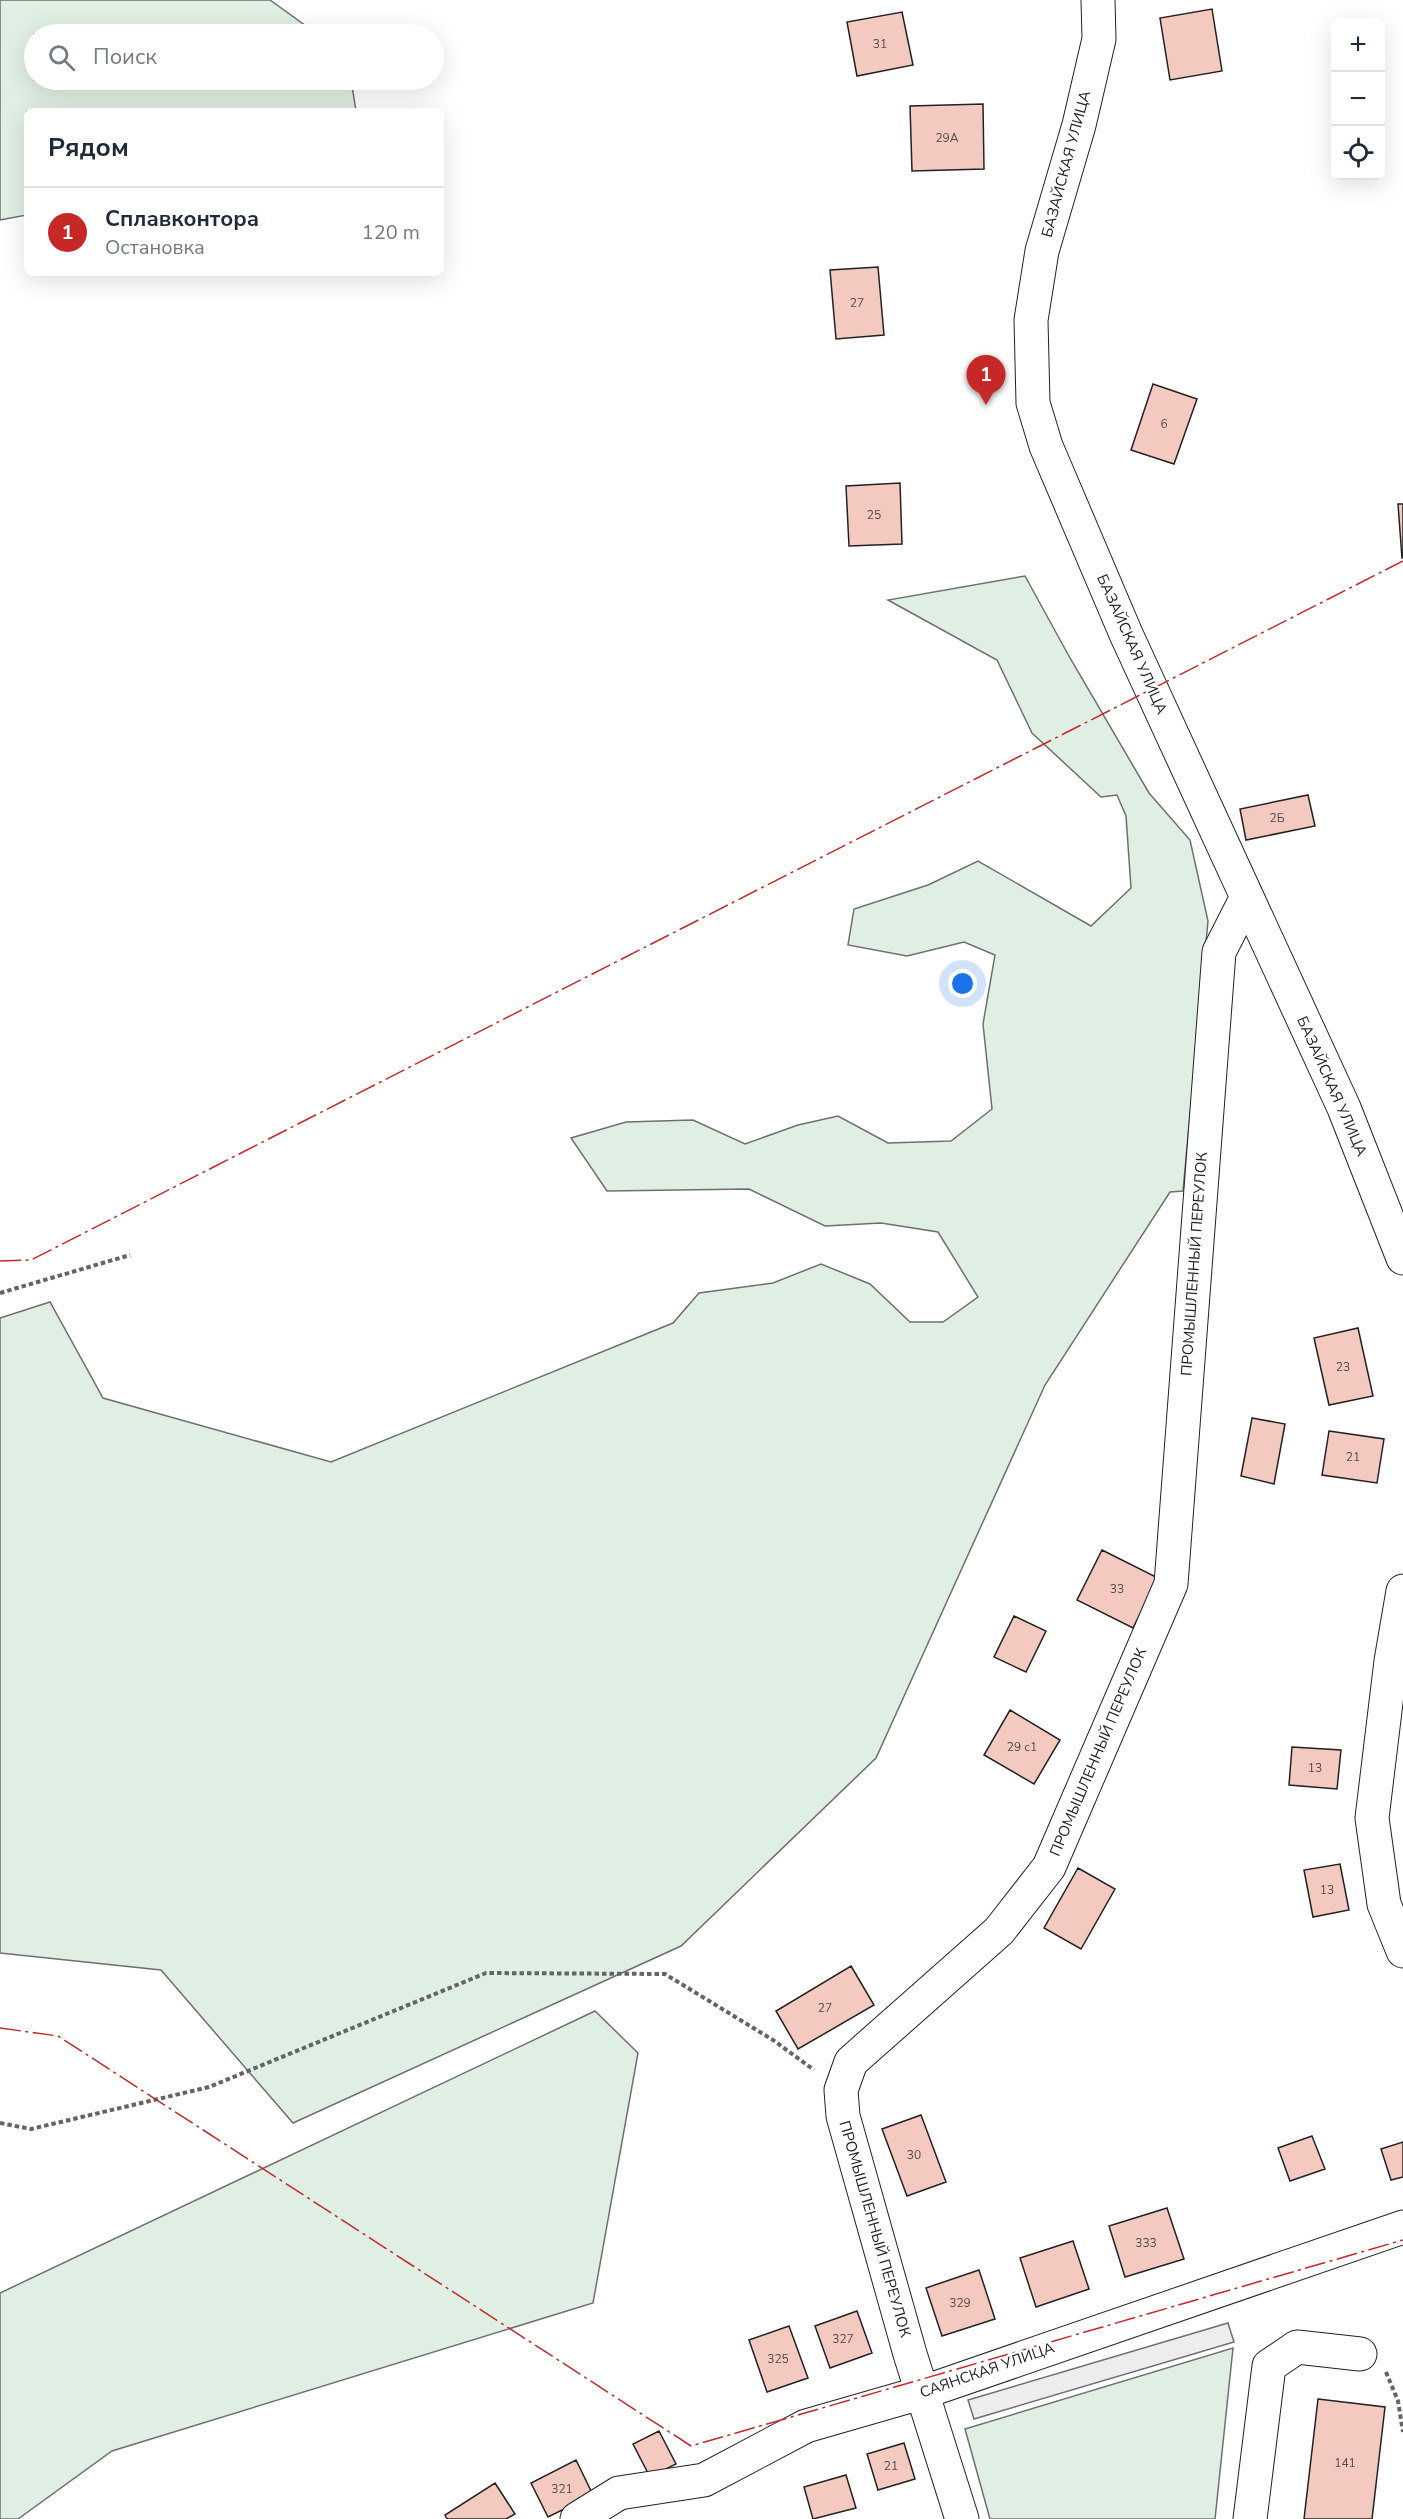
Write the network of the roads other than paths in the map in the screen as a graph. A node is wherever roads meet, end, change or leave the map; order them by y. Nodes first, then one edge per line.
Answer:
1 (1098, 0) edge
2 (1247, 897) junction
3 (1403, 1258) edge
4 (1403, 1592) edge
5 (1403, 1951) edge
6 (1403, 2227) edge
7 (1360, 2354) road end
8 (924, 2392) junction
9 (577, 2519) edge
10 (962, 2519) edge
11 (1250, 2519) edge

1 - 2 street, БАЗАЙСКАЯ УЛИЦА
2 - 3 street, БАЗАЙСКАЯ УЛИЦА
2 - 8 street, ПРОМЫШЛЕННЫЙ ПЕРЕУЛОК
4 - 5 street
6 - 8 street, САЯНСКАЯ УЛИЦА
7 - 11 street
8 - 9 street, САЯНСКАЯ УЛИЦА
8 - 10 street, ПРОМЫШЛЕННЫЙ ПЕРЕУЛОК

